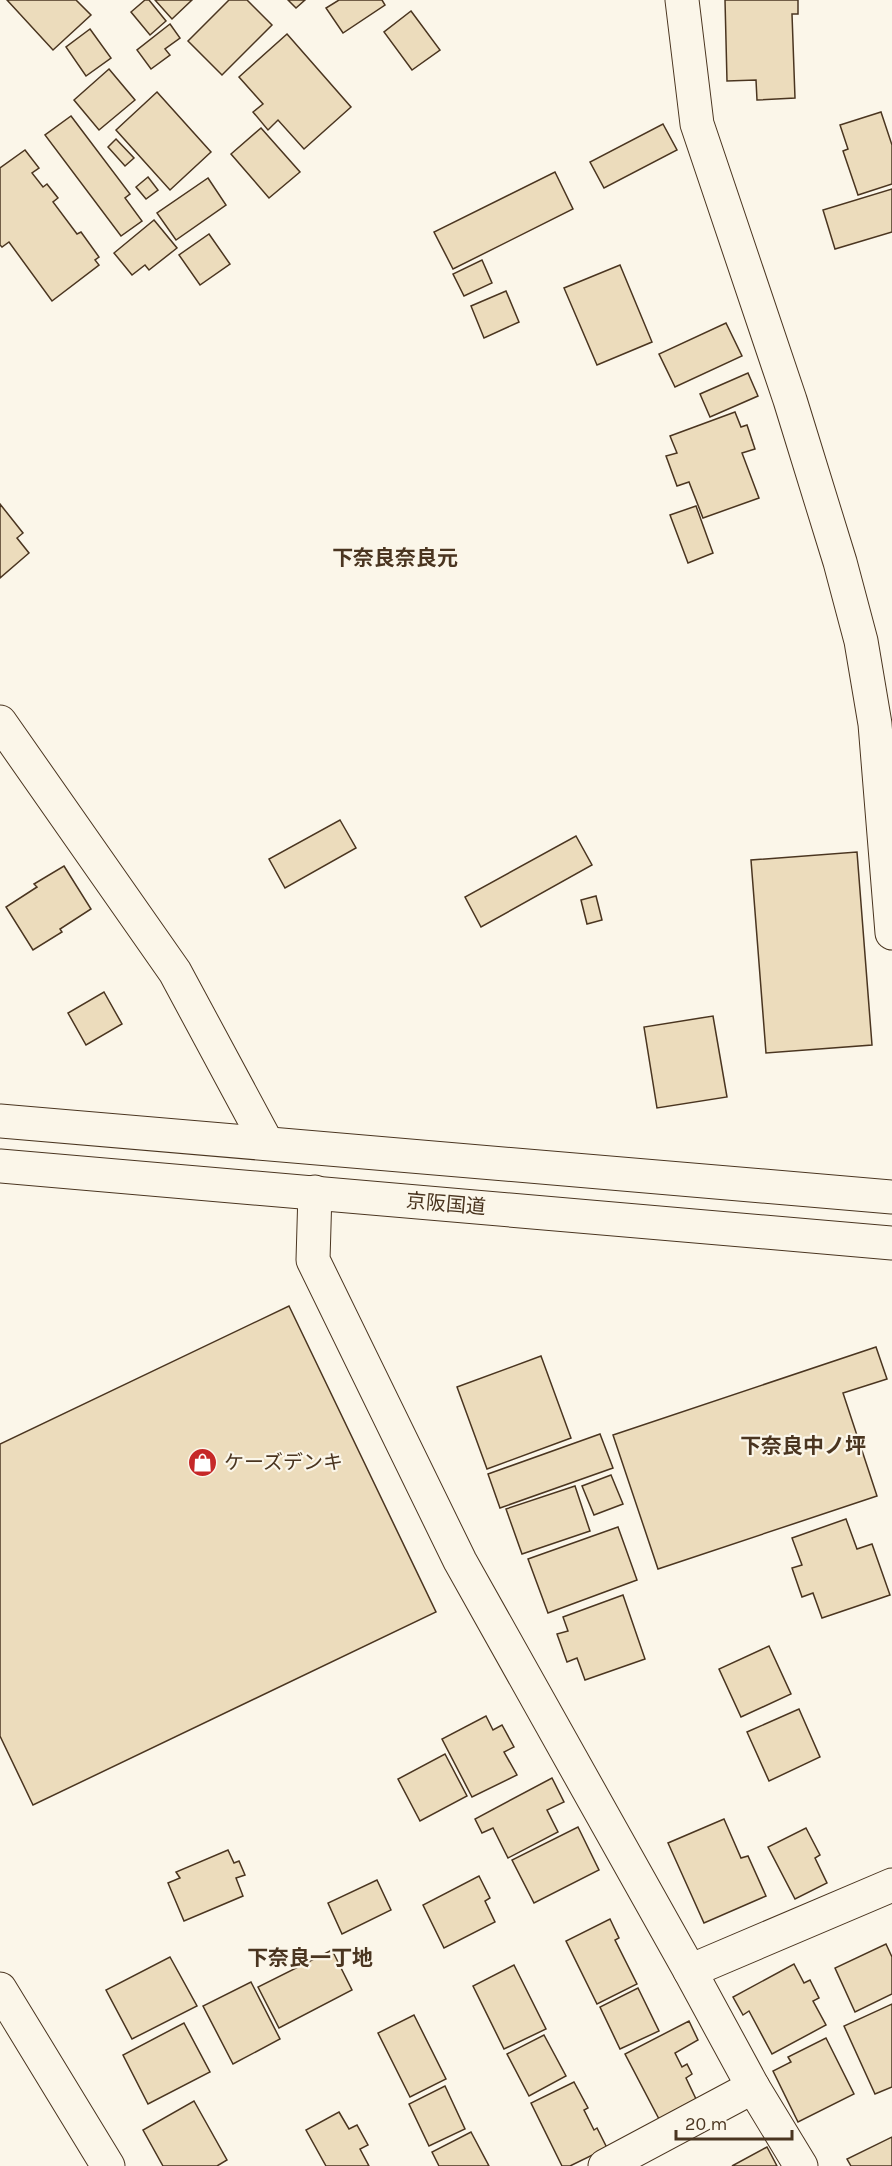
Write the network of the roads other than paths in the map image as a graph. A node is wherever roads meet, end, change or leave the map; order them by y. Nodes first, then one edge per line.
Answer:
1 (682, 0) edge
2 (0, 722) edge
3 (892, 933) edge
4 (0, 1121) edge
5 (267, 1143) junction
6 (0, 1166) edge
7 (315, 1192) junction
8 (892, 1197) edge
9 (892, 1243) edge
10 (892, 1885) edge
11 (690, 1971) junction
12 (0, 1989) edge
13 (753, 2087) junction
14 (108, 2166) edge
15 (605, 2166) edge
16 (801, 2166) edge

1 - 3 main road
2 - 5 main road
4 - 5 main road
5 - 8 main road
6 - 7 main road, 京阪国道
7 - 9 main road, 京阪国道
7 - 11 main road
10 - 11 main road
11 - 13 main road
12 - 14 main road
13 - 15 main road
13 - 16 main road

